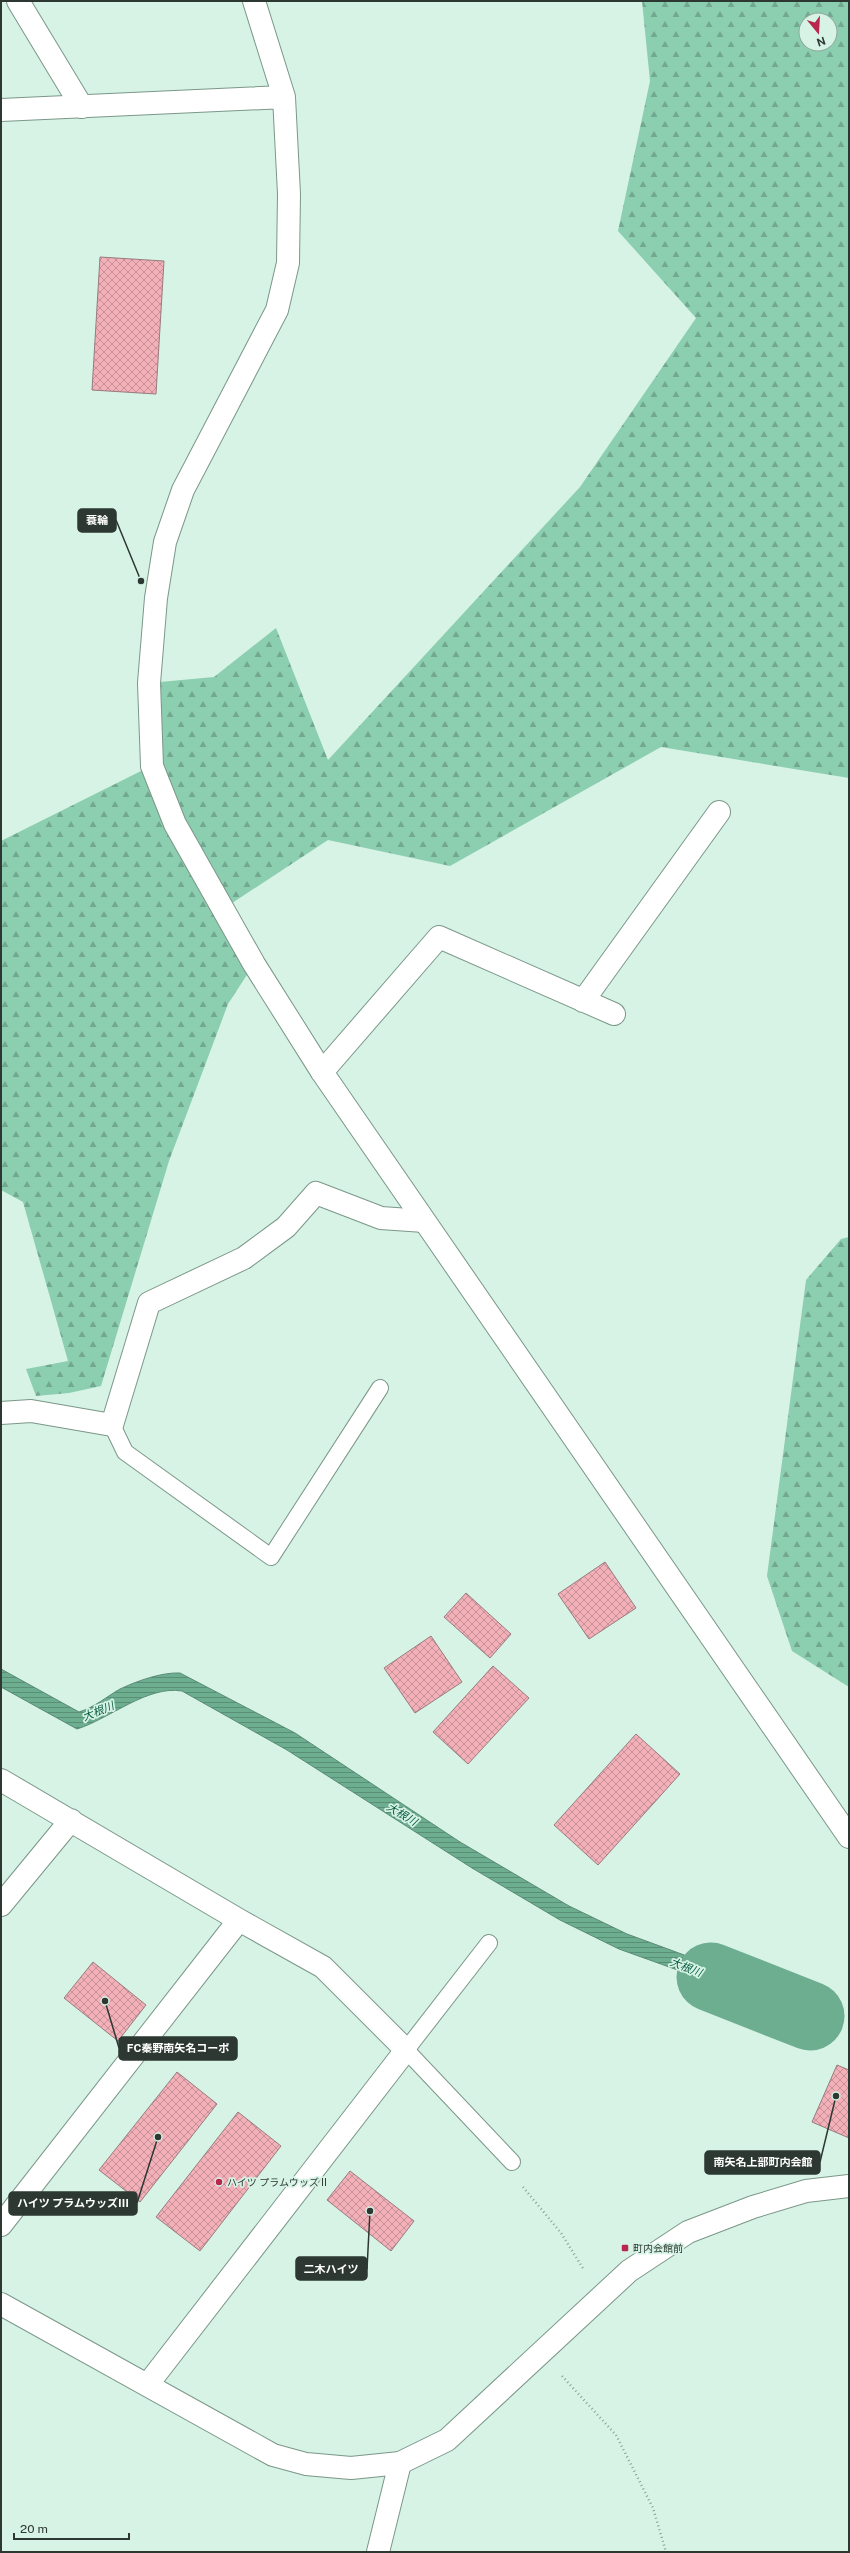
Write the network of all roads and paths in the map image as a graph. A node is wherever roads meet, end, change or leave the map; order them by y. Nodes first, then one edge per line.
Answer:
1 (18, 1) edge
2 (254, 1) edge
3 (284, 97) junction
4 (82, 107) junction
5 (1, 110) edge
6 (719, 812) dead end
7 (583, 1000) junction
8 (614, 1014) dead end
9 (322, 1072) junction
10 (424, 1221) junction
11 (380, 1388) dead end
12 (1, 1413) edge
13 (112, 1425) junction
14 (1, 1780) edge
15 (71, 1820) junction
16 (849, 1837) edge
17 (1, 1905) edge
18 (238, 1920) junction
19 (489, 1943) dead end
20 (406, 2050) junction
21 (512, 2162) dead end
22 (518, 2182) dead end
23 (849, 2186) edge
24 (1, 2225) edge
25 (585, 2272) dead end
26 (1, 2304) edge
27 (542, 2353) junction
28 (148, 2384) junction
29 (400, 2463) junction
30 (378, 2552) edge
31 (666, 2552) edge

1 - 4 street
2 - 3 street
3 - 4 street
3 - 9 street
4 - 5 street
6 - 7 street
7 - 8 street
7 - 9 street
9 - 10 street
10 - 13 street
10 - 16 street
11 - 13 lane
12 - 13 street
14 - 15 street
15 - 17 street
15 - 18 street
18 - 20 street
18 - 24 street
19 - 20 lane
20 - 21 lane
20 - 28 street
22 - 25 path
23 - 27 street
26 - 28 street
27 - 29 street
27 - 31 path
28 - 29 street
29 - 30 street

